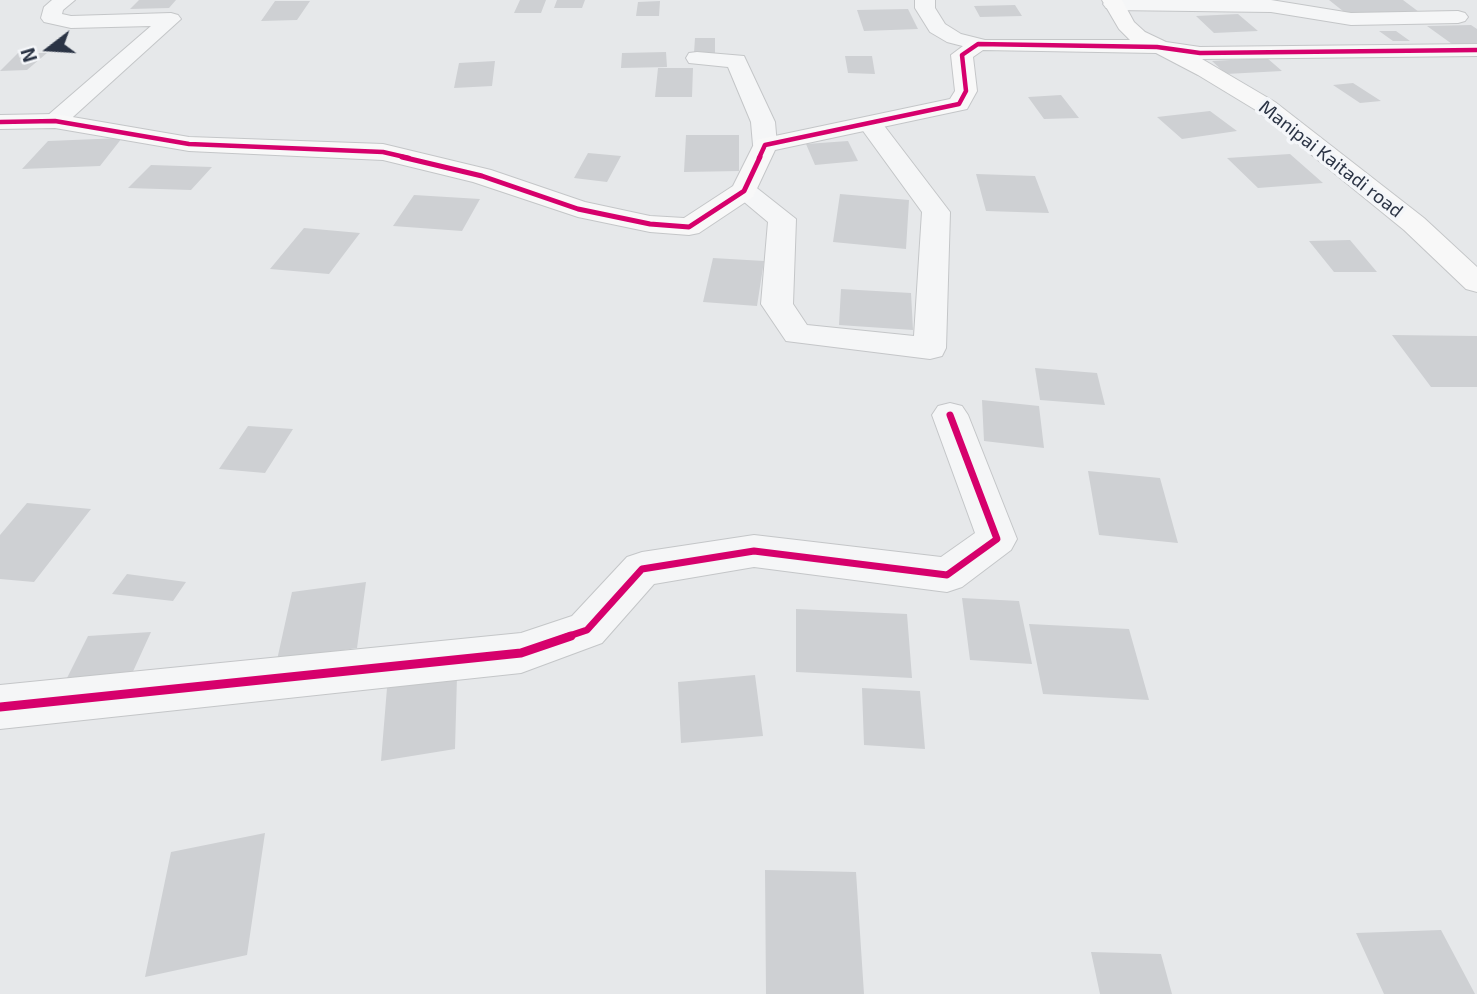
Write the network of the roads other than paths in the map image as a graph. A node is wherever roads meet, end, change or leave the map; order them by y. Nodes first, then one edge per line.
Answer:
1 (65, 0) edge
2 (925, 0) edge
3 (1113, 2) edge
4 (1458, 17) dead end
5 (978, 44) junction
6 (1157, 47) junction
7 (1477, 50) edge
8 (697, 58) dead end
9 (55, 121) junction
10 (0, 122) edge
11 (870, 124) junction
12 (765, 145) junction
13 (744, 191) junction
14 (1477, 283) edge
15 (950, 415) dead end
16 (0, 707) edge

1 - 9 street
2 - 5 street
3 - 4 street
3 - 6 street, Manipai Kaitadi road
5 - 6 street
5 - 11 street
6 - 7 street
6 - 14 street, Manipai Kaitadi road
8 - 12 street
9 - 10 street
9 - 13 street
11 - 12 street
11 - 13 street
12 - 13 street
15 - 16 street

